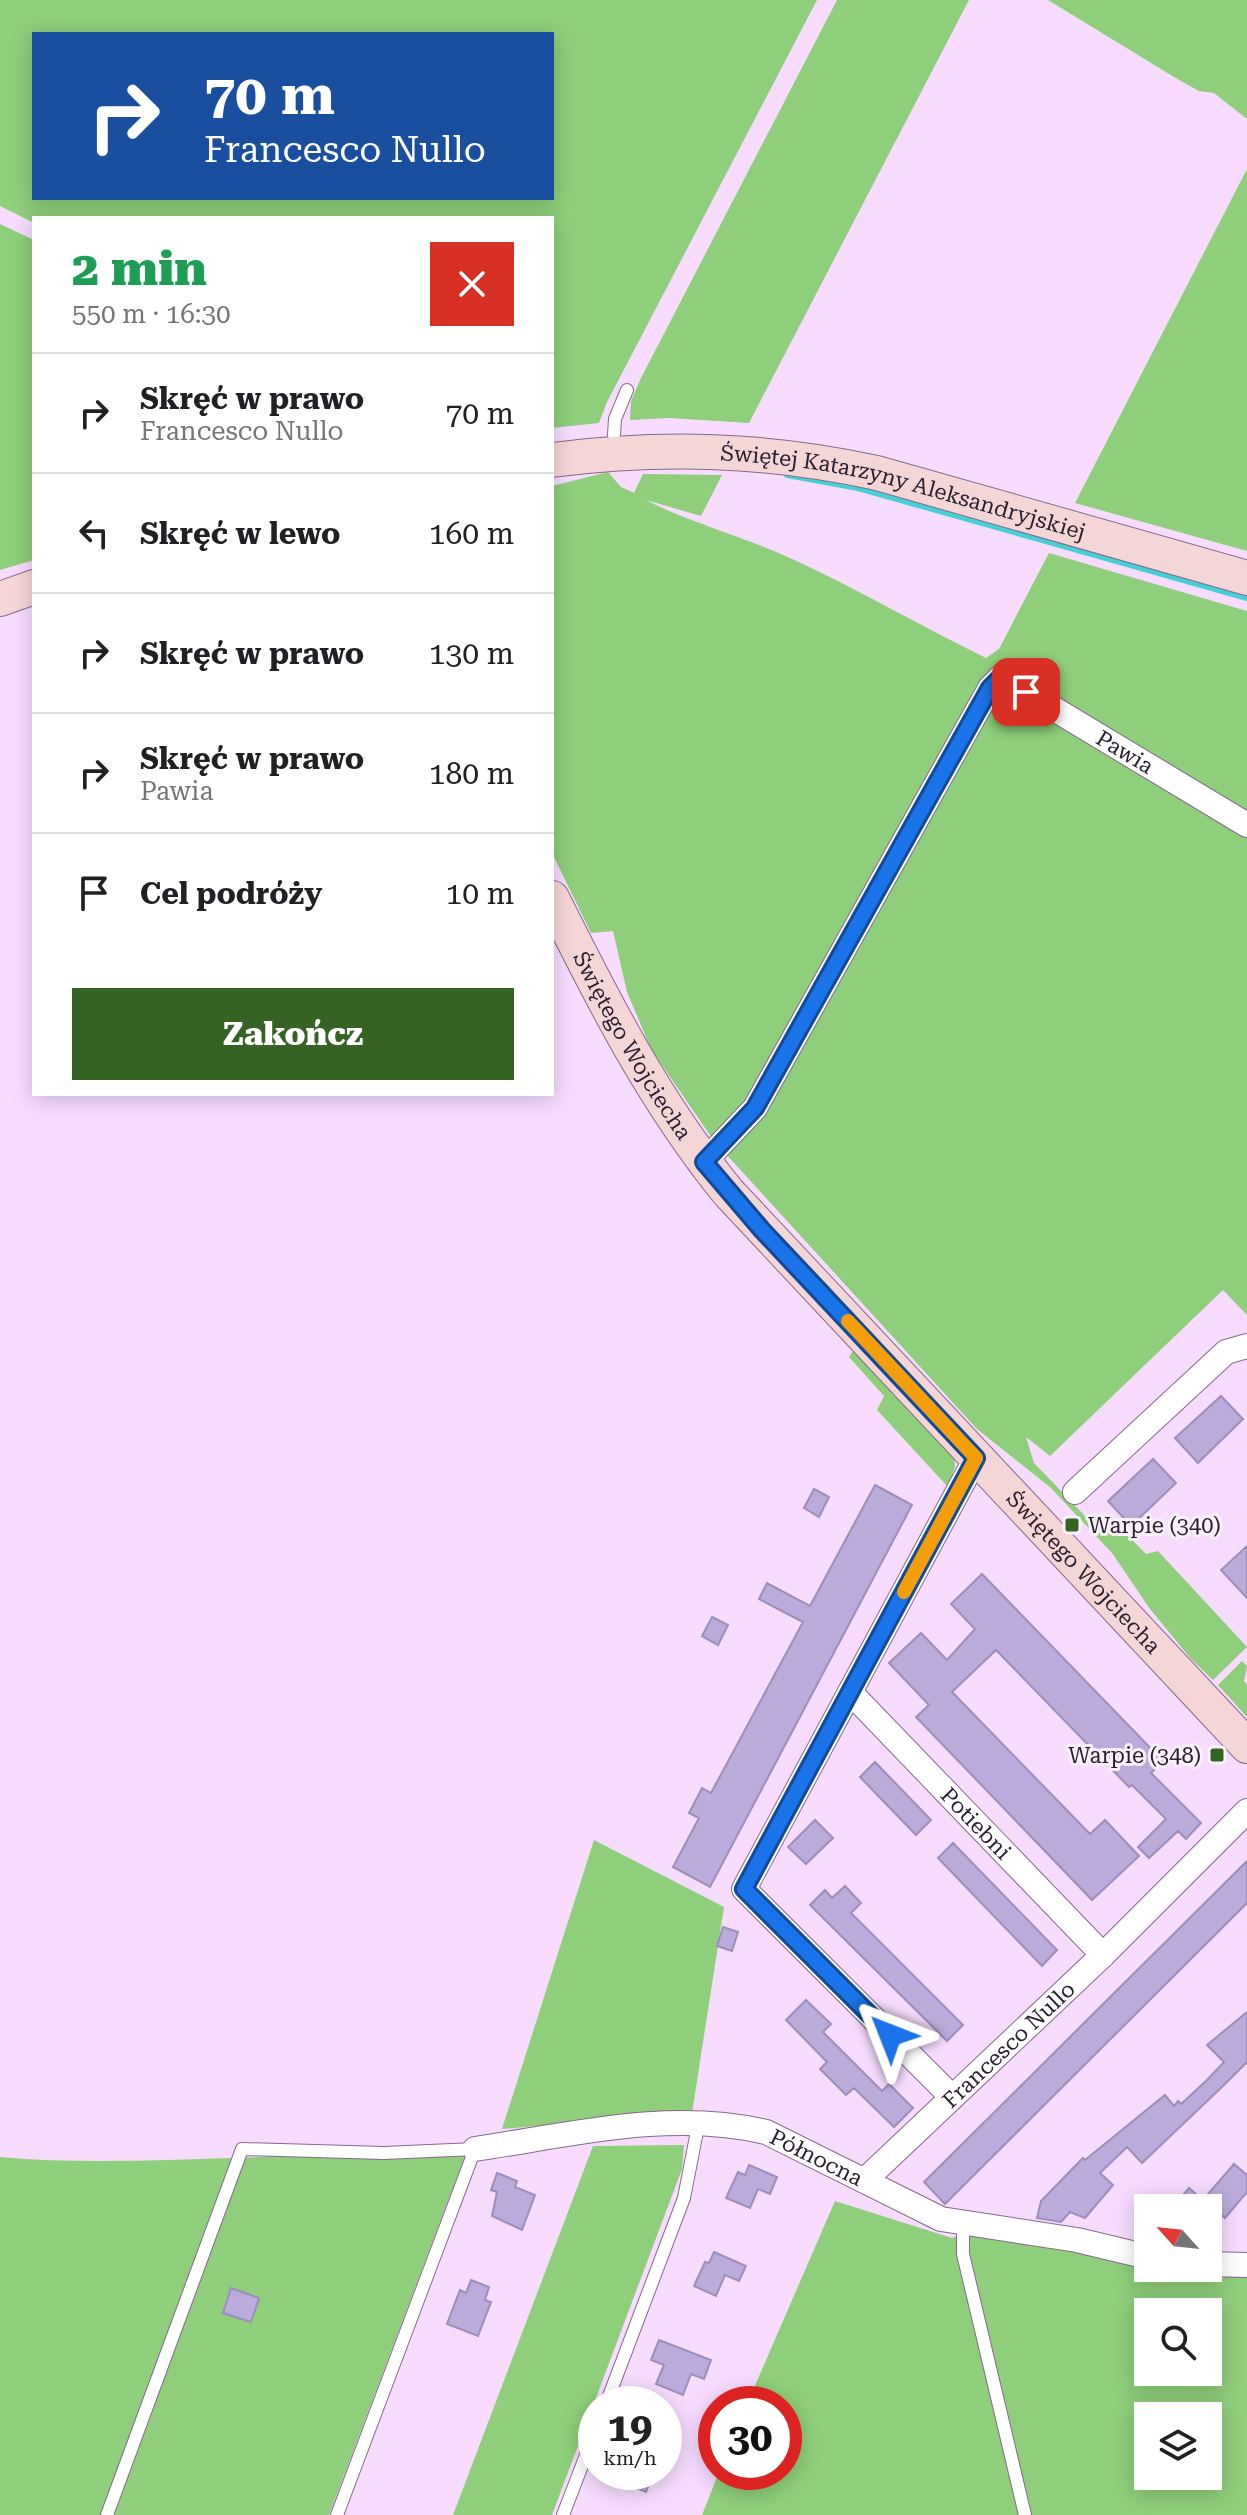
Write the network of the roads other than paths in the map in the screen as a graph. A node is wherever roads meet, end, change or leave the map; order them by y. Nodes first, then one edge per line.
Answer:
1 (627, 390) dead end
2 (614, 435) dead end
3 (554, 460) edge
4 (1247, 578) edge
5 (1247, 825) edge
6 (554, 902) edge
7 (704, 1162) junction
8 (1247, 1346) edge
9 (976, 1458) junction
10 (1075, 1492) dead end
11 (850, 1692) junction
12 (1247, 1746) edge
13 (1247, 1811) edge
14 (1103, 1955) junction
15 (952, 2097) junction
16 (699, 2121) junction
17 (475, 2149) junction
18 (866, 2179) junction
19 (963, 2234) dead end
20 (1134, 2254) edge
21 (1222, 2264) edge
22 (1247, 2265) edge
23 (613, 2386) edge
24 (578, 2476) edge
25 (107, 2515) edge
26 (337, 2515) edge
27 (563, 2515) edge
28 (1025, 2515) edge

1 - 2 lane
3 - 4 street, Świętej Katarzyny Aleksandryjskiej
5 - 7 street, Pawia
6 - 7 street, Świętego Wojciecha
7 - 9 street, Świętego Wojciecha
8 - 10 street
9 - 11 street, Francesco Nullo
9 - 12 street, Świętego Wojciecha
11 - 14 street, Potiebni
11 - 15 street, Francesco Nullo
13 - 14 street, Francesco Nullo
14 - 15 street, Francesco Nullo
15 - 18 street
16 - 17 street, Północna
16 - 18 street, Północna
16 - 23 lane
17 - 25 lane
17 - 26 lane
18 - 20 street, Północna
19 - 28 lane
21 - 22 street
24 - 27 lane

